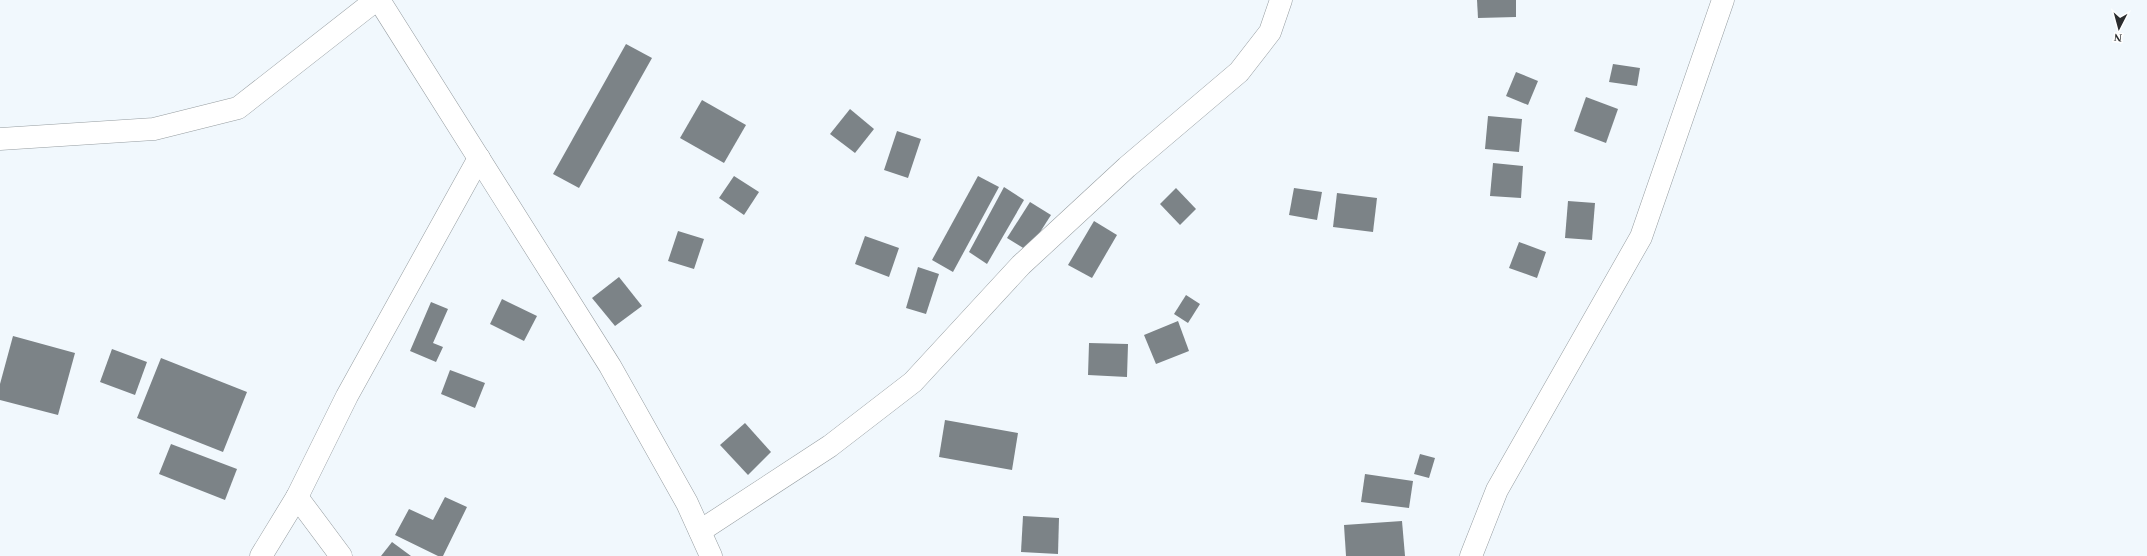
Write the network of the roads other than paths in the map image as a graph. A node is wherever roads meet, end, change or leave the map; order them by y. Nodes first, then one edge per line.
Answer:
1 (376, 0) edge
2 (379, 0) edge
3 (1281, 0) edge
4 (1723, 0) edge
5 (0, 139) edge
6 (479, 158) junction
7 (297, 497) junction
8 (700, 531) junction
9 (260, 556) edge
10 (341, 556) edge
11 (712, 556) edge
12 (1471, 556) edge

1 - 5 street
2 - 6 street
3 - 8 street
4 - 12 street
6 - 7 street
6 - 8 street
7 - 9 street
7 - 10 street
8 - 11 street

